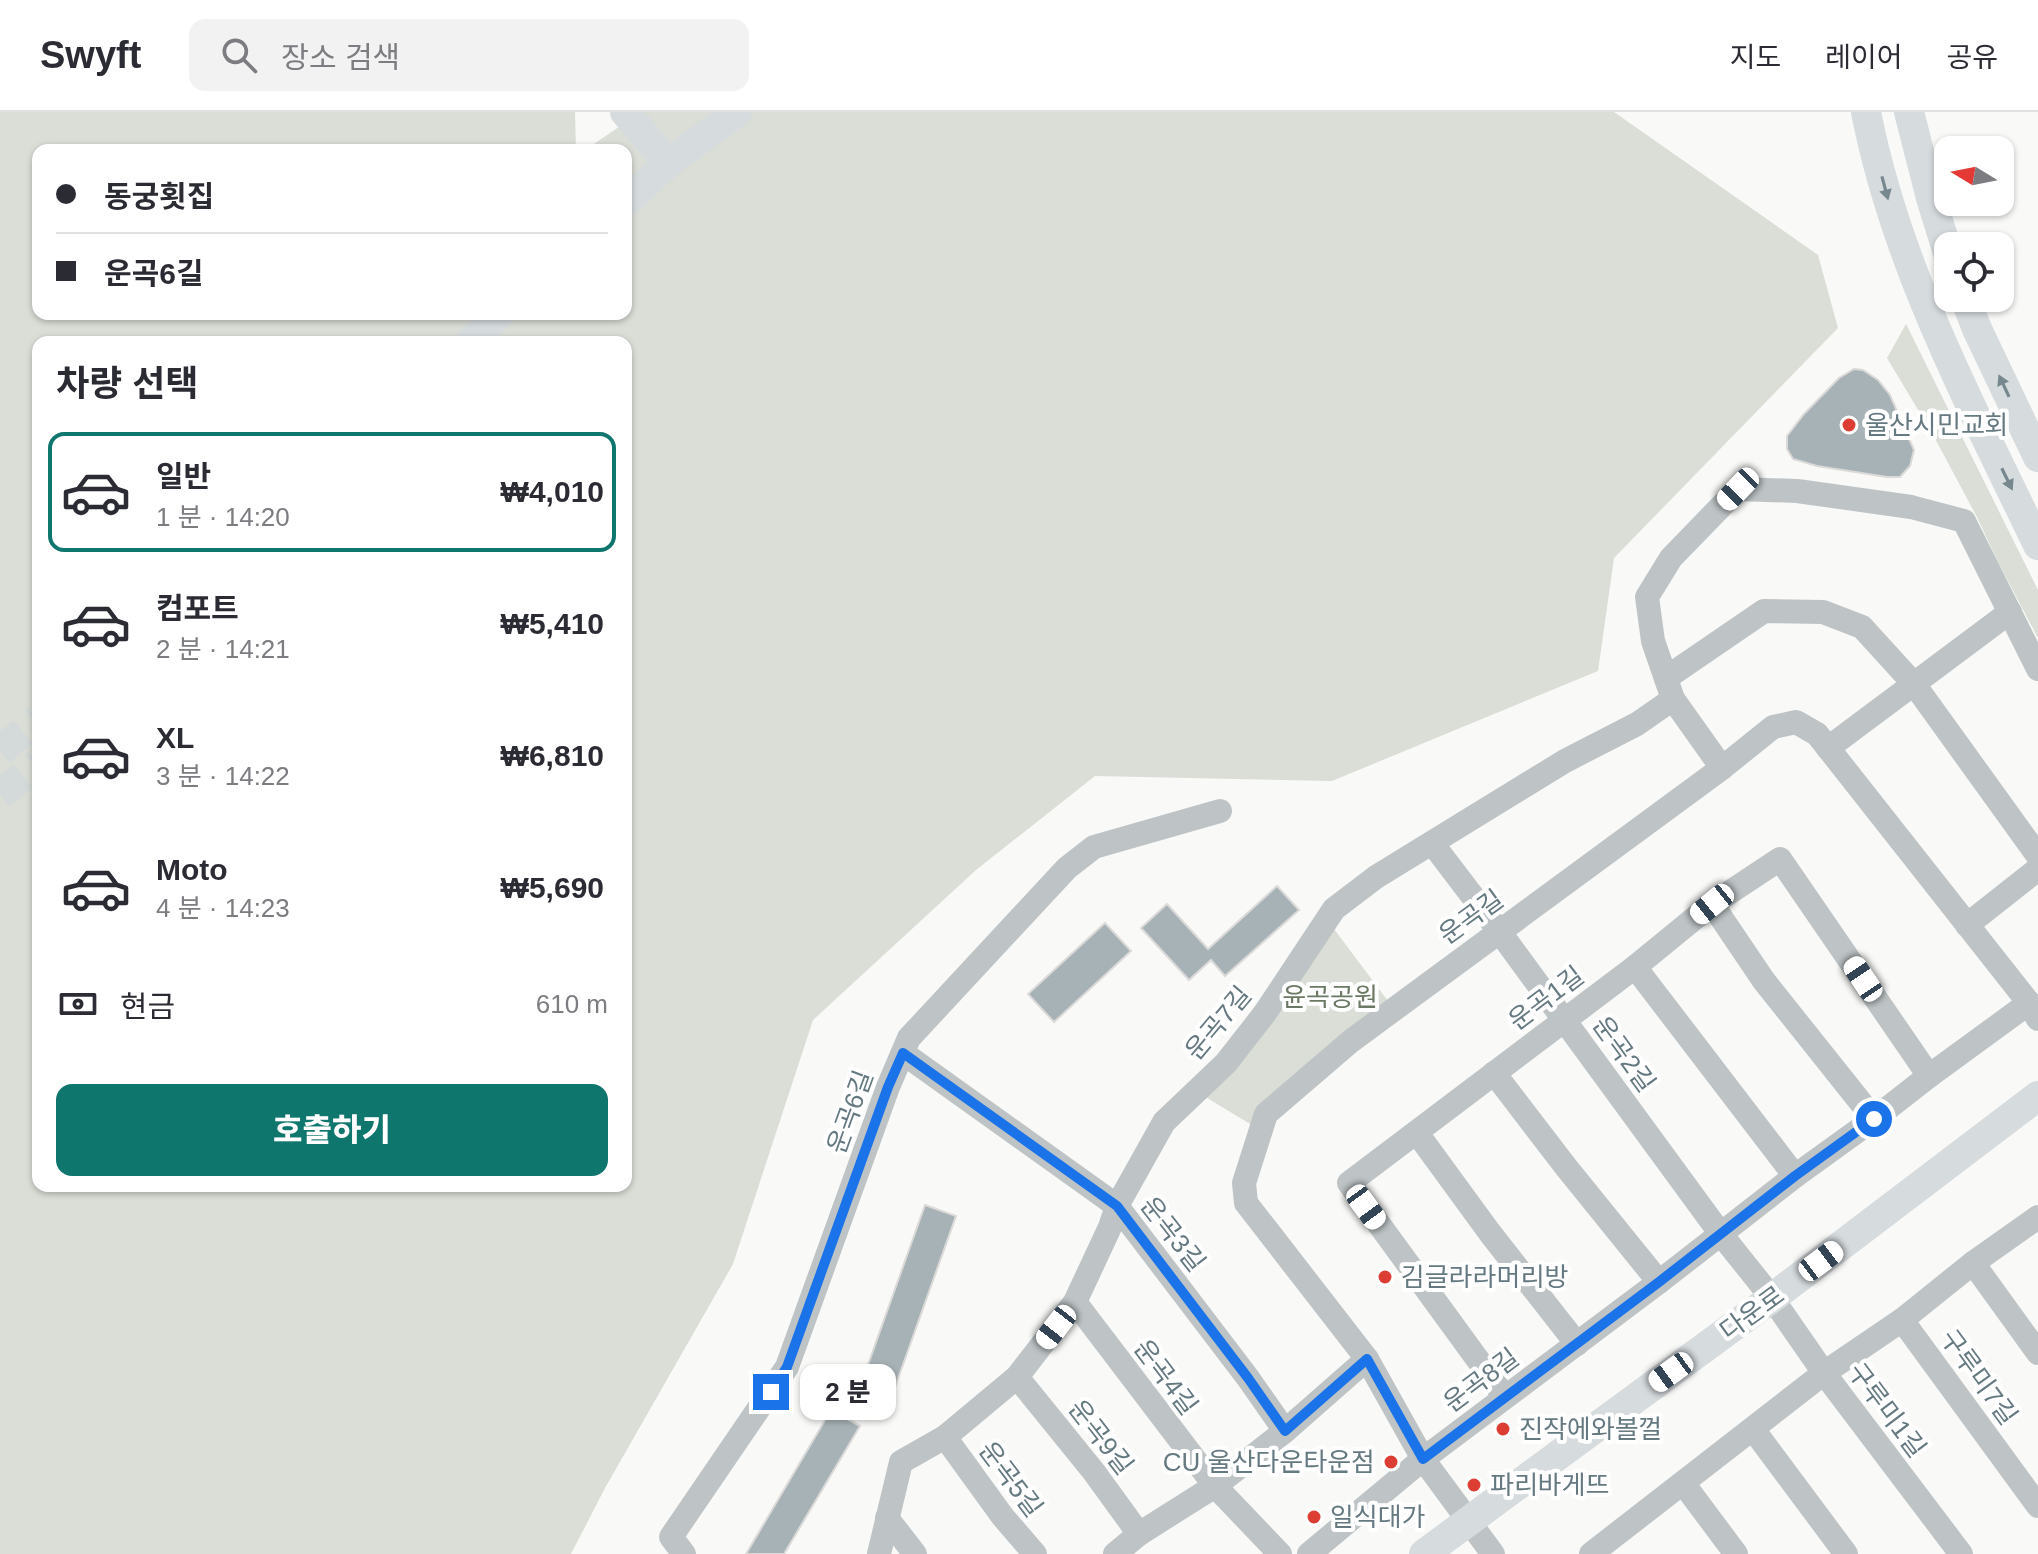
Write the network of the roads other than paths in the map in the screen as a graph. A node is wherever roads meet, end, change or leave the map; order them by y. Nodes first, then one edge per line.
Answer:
1 (625, 112) edge
2 (737, 112) edge
3 (1866, 112) edge
4 (1909, 112) edge
5 (668, 163) junction
6 (632, 196) edge
7 (1942, 232) edge
8 (1970, 312) edge
9 (493, 320) edge
10 (476, 336) edge
11 (2038, 457) edge
12 (2038, 545) edge
13 (2010, 612) junction
14 (2038, 669) edge
15 (1914, 684) junction
16 (1669, 689) junction
17 (1828, 748) junction
18 (1722, 768) junction
19 (1220, 811) dead end
20 (1432, 843) junction
21 (2038, 856) edge
22 (2038, 869) edge
23 (1712, 904) junction
24 (1967, 925) junction
25 (1499, 931) junction
26 (1635, 967) junction
27 (2034, 1011) edge
28 (1564, 1019) junction
29 (903, 1053) junction
30 (1494, 1073) junction
31 (1929, 1076) junction
32 (2038, 1096) edge
33 (1874, 1119) junction
34 (1417, 1133) junction
35 (1795, 1176) junction
36 (1117, 1206) junction
37 (2038, 1217) edge
38 (1720, 1233) junction
39 (1973, 1263) junction
40 (1659, 1282) junction
41 (1772, 1298) junction
42 (1075, 1302) junction
43 (1902, 1320) junction
44 (1577, 1344) junction
45 (2038, 1353) edge
46 (1367, 1359) junction
47 (1824, 1373) junction
48 (1017, 1377) junction
49 (1505, 1397) junction
50 (1753, 1429) junction
51 (1285, 1431) junction
52 (945, 1437) junction
53 (1423, 1459) junction
54 (1683, 1483) junction
55 (1215, 1486) junction
56 (2038, 1506) edge
57 (887, 1518) junction
58 (1468, 1521) junction
59 (1139, 1534) junction
60 (1619, 1545) edge
61 (684, 1554) edge
62 (879, 1554) edge
63 (915, 1554) edge
64 (1035, 1554) edge
65 (1115, 1554) edge
66 (1280, 1554) edge
67 (1309, 1554) edge
68 (1424, 1554) edge
69 (1493, 1554) edge
70 (1591, 1554) edge
71 (1736, 1554) edge
72 (1846, 1554) edge
73 (1961, 1554) edge

1 - 5 main road
2 - 5 main road
3 -> 12 main road
4 - 7 main road
5 - 6 main road
11 -> 8 main road
9 - 10 main road
13 - 14 street
13 - 15 street
13 - 16 street
15 - 16 street, 운곡7길
15 - 17 street
15 - 21 street, 운곡7길
16 - 18 street
16 - 20 street, 운곡7길
17 - 18 street, 운곡길
17 - 24 street, 운곡길
18 - 25 street, 운곡길
19 - 29 street, 운곡6길
20 - 25 street, 운곡2길
20 - 36 street, 운곡7길
22 - 24 street
23 - 26 street, 운곡1길
23 - 31 street, 운곡1길
23 - 33 street
24 - 27 street, 운곡길
25 - 28 street, 운곡2길
25 - 46 street, 운곡길
26 - 28 street, 운곡1길
26 - 35 street
27 - 31 street, 운곡8길
28 - 30 street, 운곡1길
28 - 38 street, 운곡2길
29 - 36 street, 운곡3길
29 - 61 street, 운곡6길
30 - 34 street, 운곡1길
30 - 40 street
31 - 33 street, 운곡8길
32 - 41 main road, 다운로
33 - 35 street, 운곡8길
34 - 44 street
34 - 49 street, 운곡1길
35 - 38 street, 운곡8길
36 - 42 street, 운곡7길
36 - 51 street, 운곡3길
37 - 39 street, 구루미7길
38 - 40 street, 운곡8길
38 - 41 street, 운곡2길
39 - 43 street, 구루미7길
39 - 45 street
40 - 44 street, 운곡8길
41 - 47 street, 구루미1길
41 - 58 main road, 다운로
42 - 48 street, 운곡7길
42 - 55 street, 운곡4길
43 - 47 street, 구루미7길
43 - 56 street, 구루미7길
44 - 49 street, 운곡8길
46 - 51 street
46 - 53 street, 운곡길
47 - 50 street, 구루미7길
47 - 73 street, 구루미1길
48 - 52 street, 운곡7길
48 - 59 street, 운곡9길
49 - 53 street, 운곡8길
50 - 54 street, 구루미7길
50 - 72 street
51 - 55 street
52 - 57 street, 운곡7길
52 - 64 street, 운곡5길
53 - 58 street, 운곡길
53 - 67 street, 운곡8길
54 - 60 street, 구루미7길
54 - 71 street
55 - 59 street
55 - 66 street, 운곡4길
57 - 62 street, 운곡7길
57 - 63 street
58 - 68 main road, 다운로
58 - 69 street, 운곡길
59 - 65 street
60 - 70 street, 구루미7길

